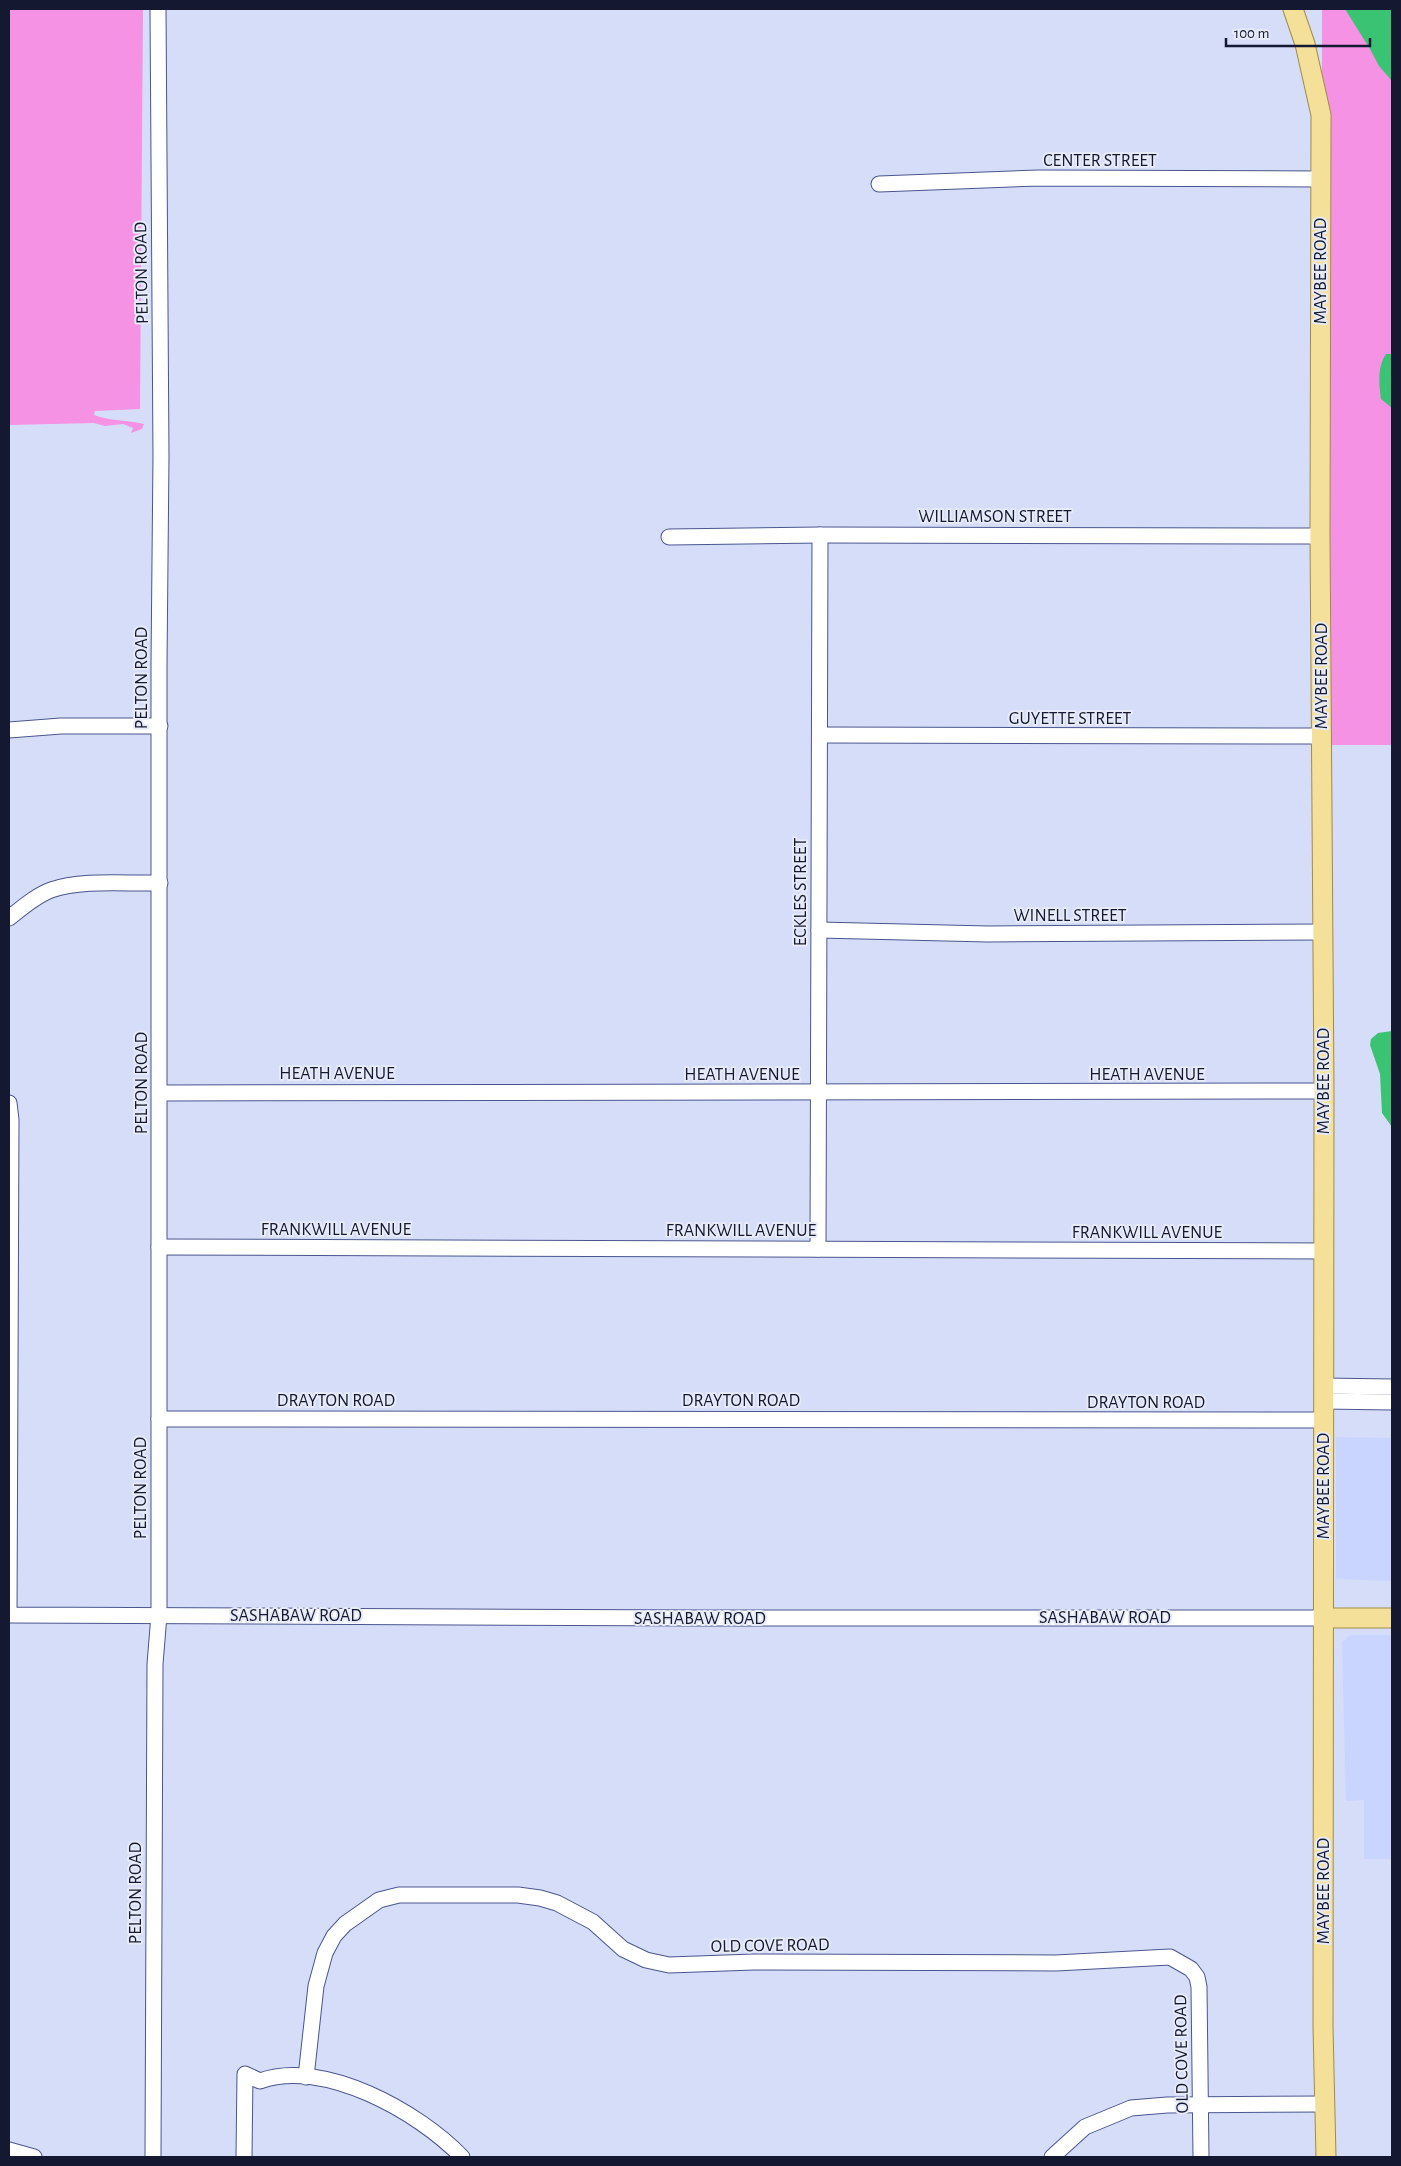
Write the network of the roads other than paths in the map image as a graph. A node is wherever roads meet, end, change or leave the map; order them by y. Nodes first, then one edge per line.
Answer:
1 (158, 9) edge
2 (1293, 9) edge
3 (1321, 179) junction
4 (879, 184) dead end
5 (820, 535) junction
6 (1320, 536) junction
7 (669, 537) dead end
8 (160, 726) junction
9 (9, 730) edge
10 (820, 735) junction
11 (1321, 736) junction
12 (160, 883) junction
13 (9, 918) edge
14 (819, 930) junction
15 (1322, 932) junction
16 (1324, 1091) junction
17 (817, 1092) junction
18 (160, 1093) junction
19 (9, 1104) edge
20 (159, 1248) junction
21 (818, 1249) junction
22 (1324, 1251) junction
23 (1392, 1387) edge
24 (1323, 1393) junction
25 (1392, 1402) edge
26 (159, 1419) junction
27 (1323, 1420) junction
28 (9, 1615) edge
29 (159, 1615) junction
30 (1323, 1618) junction
31 (1392, 1618) edge
32 (306, 2077) junction
33 (1325, 2104) junction
34 (1201, 2105) junction
35 (9, 2150) edge
36 (34, 2157) edge
37 (153, 2157) edge
38 (244, 2157) edge
39 (462, 2157) edge
40 (1052, 2157) edge
41 (1202, 2157) edge
42 (1326, 2157) edge

1 - 8 street, PELTON ROAD
2 - 3 main road, MAYBEE ROAD
3 - 4 street, CENTER STREET
3 - 6 main road, MAYBEE ROAD
5 - 6 street, WILLIAMSON STREET
5 - 7 street, WILLIAMSON STREET
5 - 10 street, ECKLES STREET
6 - 11 main road, MAYBEE ROAD
8 - 9 street
8 - 12 street, PELTON ROAD
10 - 11 street, GUYETTE STREET
10 - 14 street, ECKLES STREET
11 - 15 main road, MAYBEE ROAD
12 - 13 street
12 - 18 street, PELTON ROAD
14 - 15 street, WINELL STREET
14 - 17 street, ECKLES STREET
15 - 16 main road, MAYBEE ROAD
16 - 17 street, HEATH AVENUE
16 - 22 main road, MAYBEE ROAD
17 - 18 street, HEATH AVENUE
17 - 21 street, ECKLES STREET
18 - 20 street, PELTON ROAD
19 - 28 street
20 - 21 street, FRANKWILL AVENUE
20 - 26 street, PELTON ROAD
21 - 22 street, FRANKWILL AVENUE
22 - 24 main road, MAYBEE ROAD
23 - 24 street
24 - 25 street
24 - 27 main road, MAYBEE ROAD
26 - 27 street, DRAYTON ROAD
26 - 29 street, PELTON ROAD
27 - 30 main road, MAYBEE ROAD
28 - 29 street, SASHABAW ROAD
29 - 30 street, SASHABAW ROAD
29 - 37 street, PELTON ROAD
30 - 31 main road, SASHABAW ROAD
30 - 33 main road, MAYBEE ROAD
32 - 34 street, OLD COVE ROAD
32 - 38 street
32 - 39 street
33 - 34 street
33 - 42 main road, MAYBEE ROAD
34 - 40 street
34 - 41 street, OLD COVE ROAD
35 - 36 street

